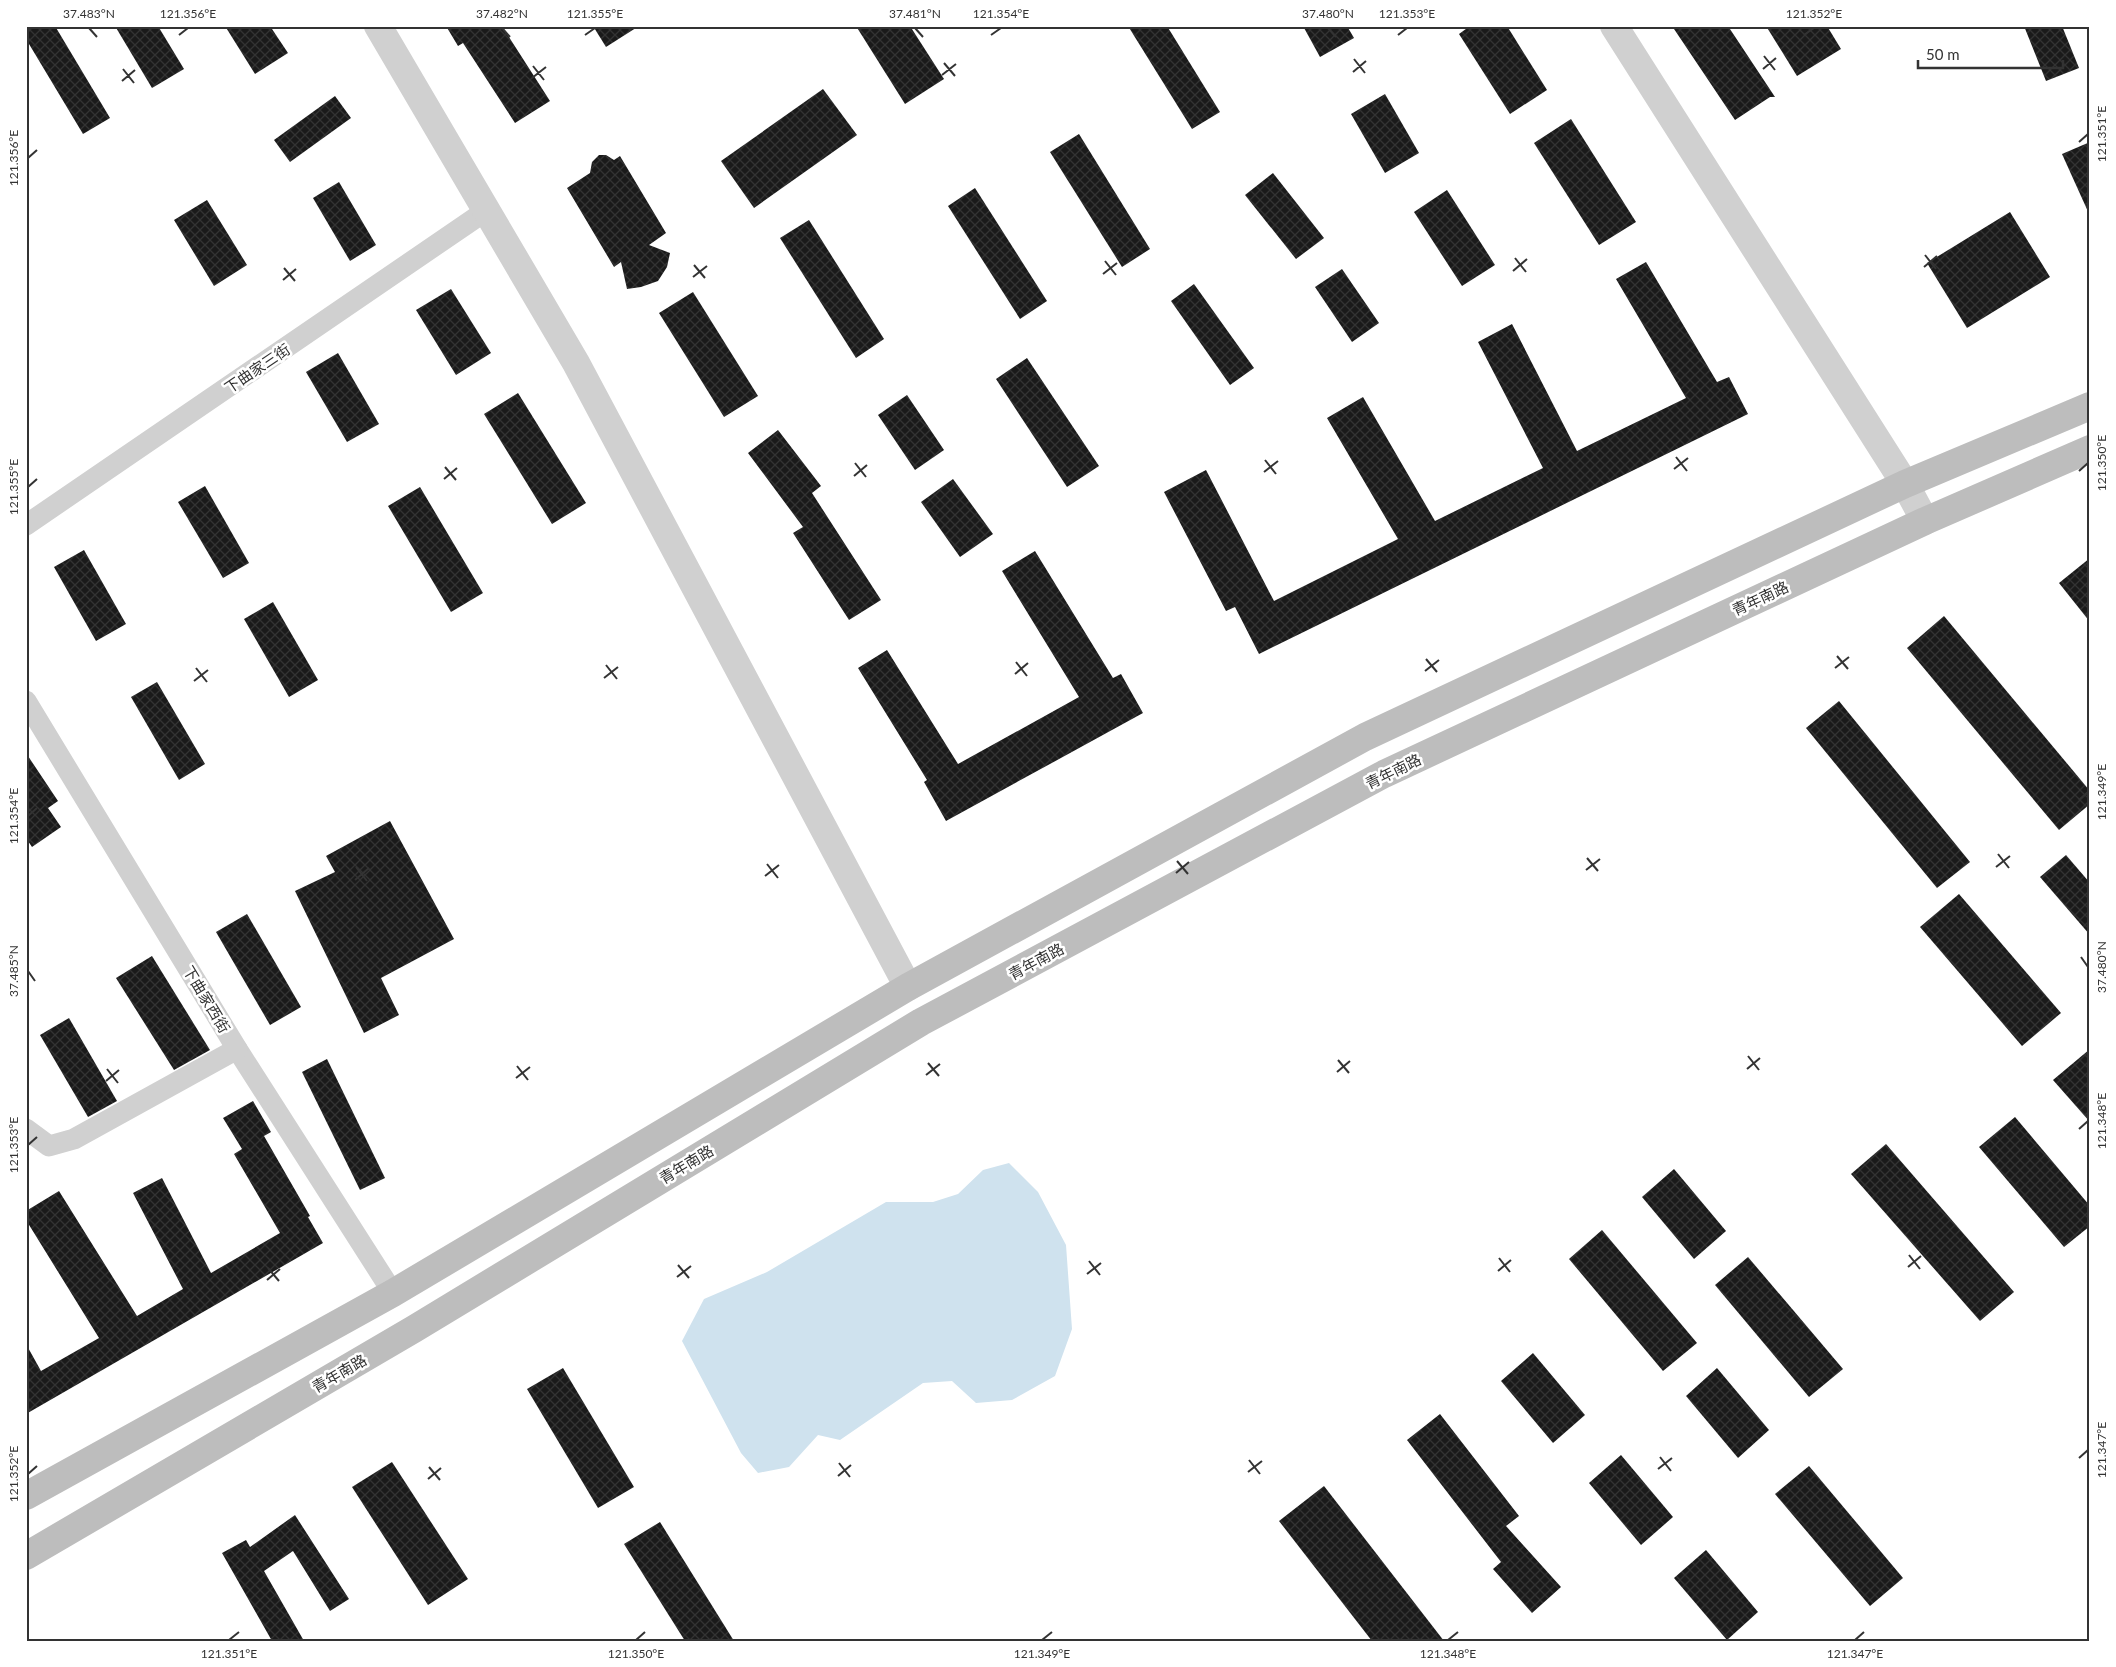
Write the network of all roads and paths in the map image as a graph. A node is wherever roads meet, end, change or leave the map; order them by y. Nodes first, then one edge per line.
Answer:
1 (378, 26) edge
2 (1614, 26) edge
3 (487, 210) junction
4 (2090, 406) edge
5 (2090, 449) edge
6 (1905, 484) junction
7 (1926, 521) junction
8 (26, 526) edge
9 (26, 701) edge
10 (908, 987) junction
11 (237, 1049) junction
12 (26, 1129) edge
13 (393, 1293) junction
14 (26, 1496) edge
15 (26, 1556) edge

1 - 3 street
2 - 6 street
3 - 8 street, 下曲家三街
3 - 10 street
4 - 6 main road
5 - 7 main road, 青年南路
6 - 7 street
6 - 10 main road
7 - 15 main road, 青年南路
9 - 11 street, 下曲家西街
10 - 13 main road
11 - 12 street
11 - 13 street, 下曲家西街
13 - 14 main road

